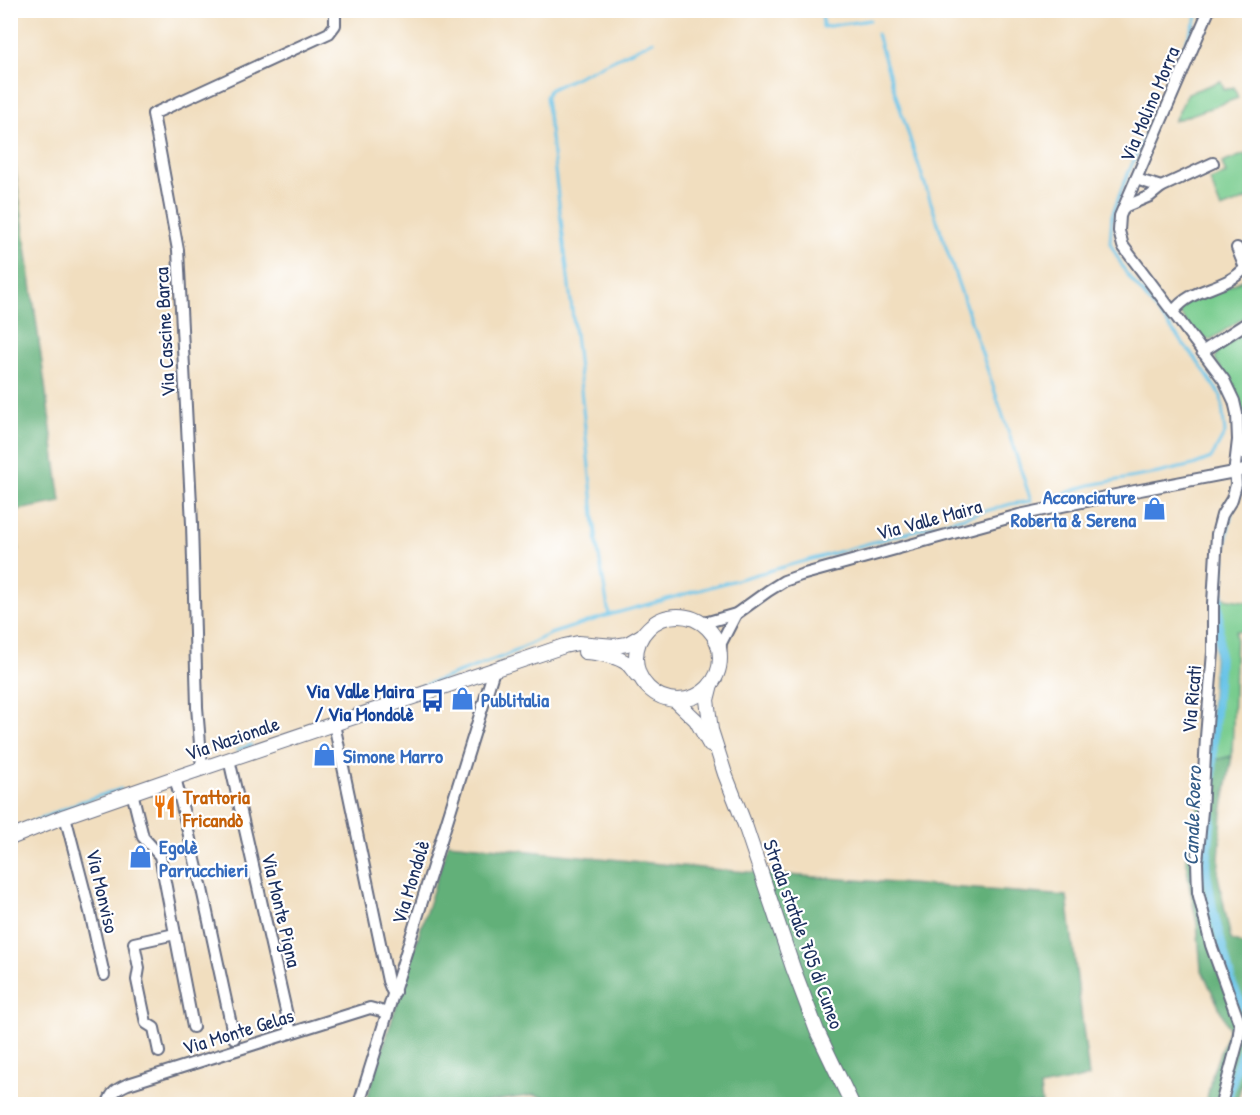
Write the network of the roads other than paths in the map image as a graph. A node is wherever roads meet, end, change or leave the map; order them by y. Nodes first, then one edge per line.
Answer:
1 (335, 10) edge
2 (1209, 10) edge
3 (1213, 163) dead end
4 (1136, 179) junction
5 (1161, 187) junction
6 (1124, 207) junction
7 (1237, 248) dead end
8 (1173, 312) junction
9 (1250, 321) edge
10 (1202, 352) junction
11 (1238, 440) junction
12 (1249, 469) edge
13 (1235, 472) junction
14 (735, 614) junction
15 (702, 623) junction
16 (641, 636) junction
17 (550, 652) junction
18 (720, 656) junction
19 (498, 668) junction
20 (711, 684) junction
21 (645, 686) junction
22 (676, 701) junction
23 (334, 724) junction
24 (229, 759) junction
25 (202, 768) junction
26 (725, 774) junction
27 (175, 777) junction
28 (132, 792) junction
29 (65, 816) junction
30 (10, 837) edge
31 (175, 934) junction
32 (104, 975) dead end
33 (395, 992) junction
34 (387, 1014) junction
35 (193, 1027) dead end
36 (291, 1034) junction
37 (234, 1038) dead end
38 (159, 1052) dead end
39 (108, 1104) edge
40 (359, 1104) edge
41 (852, 1104) edge
42 (1221, 1104) edge

1 - 25 street, Via Cascine Barca
2 - 4 street, Via Molino Morra
3 - 5 street
4 - 5 street, Via Molino Morra
4 - 6 street, Via Molino Morra
5 - 6 street
6 - 8 street, Via Molino Morra
7 - 8 street
8 - 10 street, Via Molino Morra
9 - 10 street
10 - 11 street, Via Molino Morra
11 - 12 street, Via Molino Morra
11 - 13 street, Via Molino Morra
12 - 13 street, Via Valle Maira
13 - 14 street, Via Valle Maira
13 - 42 street, Via Ricati
14 - 15 street, Via Valle Maira
14 - 18 street, Via Valle Maira
15 - 16 main road
15 - 18 main road
16 - 17 main road
16 - 21 main road
17 - 19 main road
17 - 21 main road
18 - 20 main road
19 - 23 main road, Via Nazionale
19 - 33 street, Via Mondolè
20 - 22 main road
20 - 26 main road, Strada statale 705 di Cuneo
21 - 22 main road
22 - 26 main road, Strada statale 705 di Cuneo
23 - 24 main road, Via Nazionale
23 - 33 street
24 - 25 main road, Via Nazionale
24 - 36 street, Via Monte Pigna
25 - 27 main road, Via Nazionale
26 - 41 main road, Strada statale 705 di Cuneo
27 - 28 main road, Via Nazionale
27 - 37 street
28 - 29 main road, Via Nazionale
28 - 31 street
29 - 30 main road, Via Nazionale
29 - 32 street, Via Monviso
31 - 35 street
31 - 38 street
33 - 34 street, Via Mondolè
34 - 36 street, Via Monte Gelas
34 - 40 street, Via Mondolè
36 - 39 street, Via Monte Gelas

